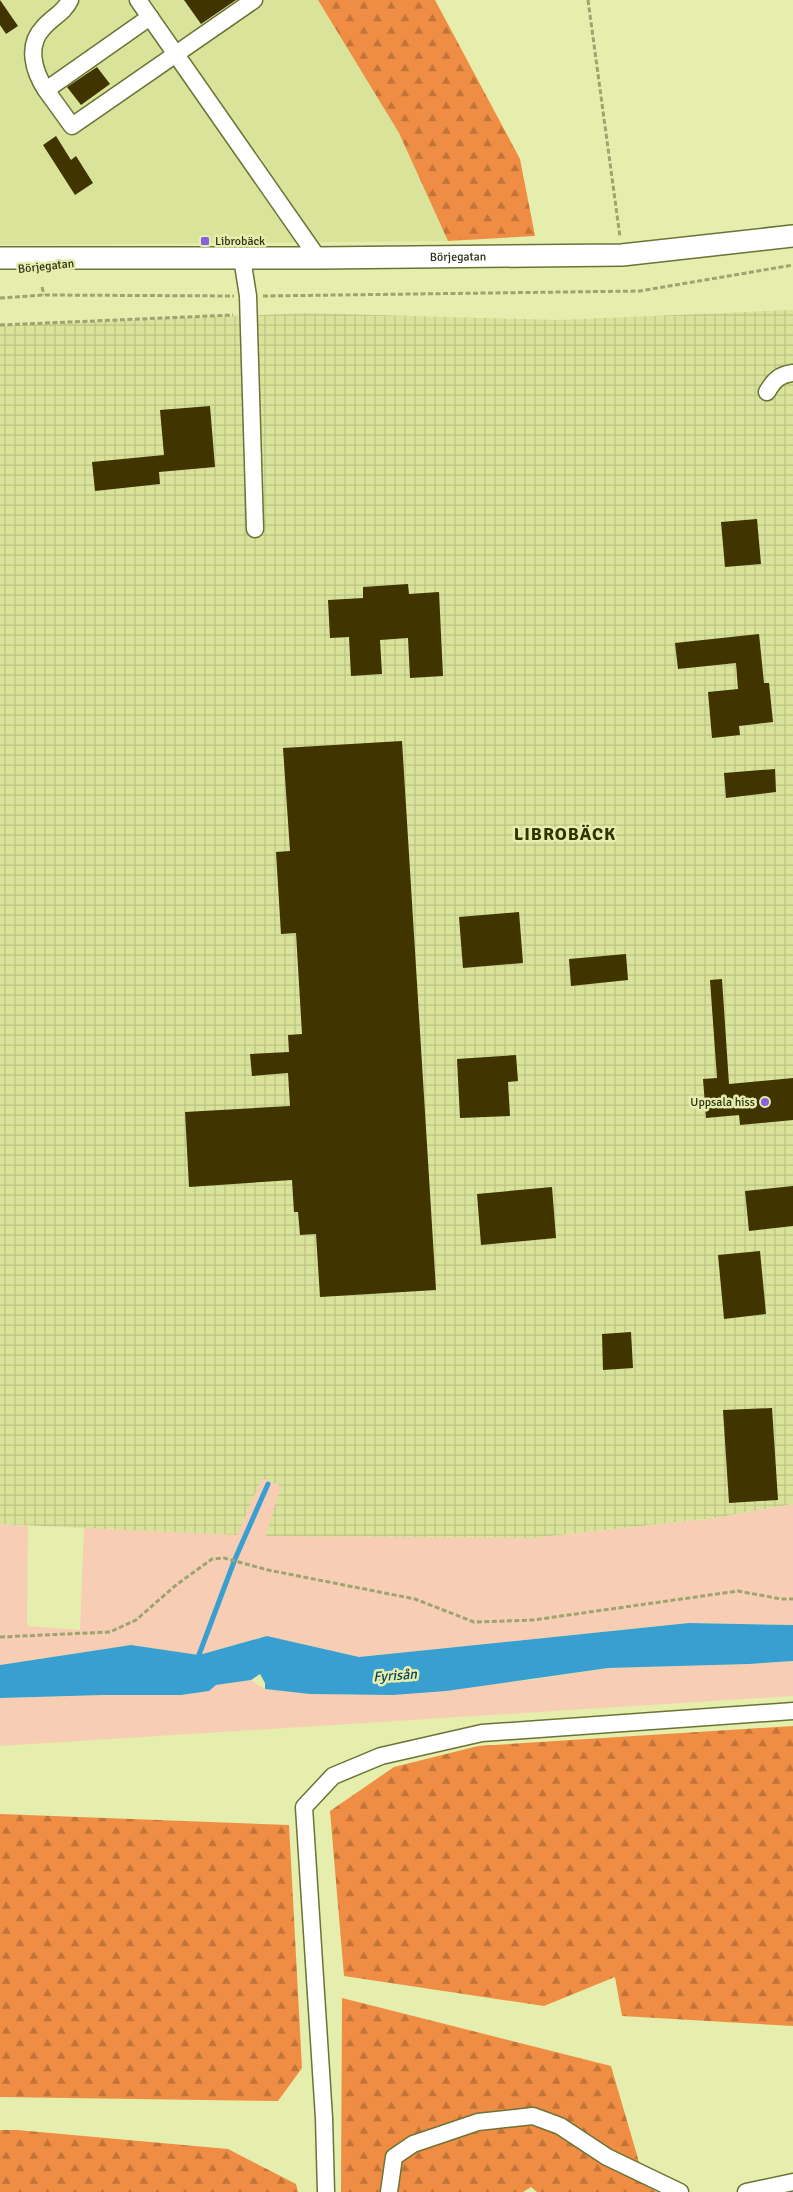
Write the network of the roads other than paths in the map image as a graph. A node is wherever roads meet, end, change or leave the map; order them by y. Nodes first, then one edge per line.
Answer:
1 (70, 0) edge
2 (138, 0) edge
3 (254, 0) edge
4 (150, 17) junction
5 (175, 55) junction
6 (46, 90) junction
7 (793, 236) edge
8 (0, 258) edge
9 (121, 258) junction
10 (242, 258) junction
11 (318, 258) junction
12 (0, 272) edge
13 (793, 373) edge
14 (767, 392) dead end
15 (255, 528) dead end
16 (793, 1711) edge
17 (793, 2182) edge
18 (326, 2192) edge
19 (389, 2192) edge
20 (680, 2192) edge
21 (746, 2192) edge

1 - 6 lane
2 - 4 lane
3 - 5 lane
4 - 5 lane
4 - 6 lane
5 - 6 lane
5 - 11 lane
7 - 11 main road, Börjegatan
8 - 9 main road, Börjegatan
9 - 10 main road, Börjegatan
9 - 12 main road, Börjegatan
10 - 11 main road, Börjegatan
10 - 15 lane
13 - 14 lane
16 - 18 lane
17 - 21 lane
19 - 20 lane

